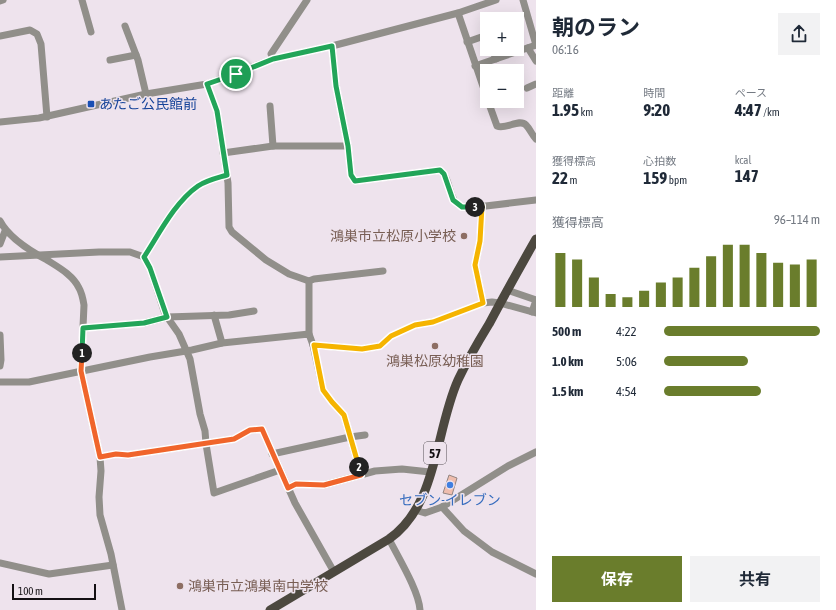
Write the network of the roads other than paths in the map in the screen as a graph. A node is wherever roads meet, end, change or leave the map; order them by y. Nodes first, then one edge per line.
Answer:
1 (82, 0) edge
2 (307, 0) edge
3 (496, 0) edge
4 (523, 0) edge
5 (477, 3) edge
6 (458, 13) junction
7 (125, 26) dead end
8 (91, 32) dead end
9 (0, 36) edge
10 (480, 37) edge
11 (467, 42) junction
12 (536, 45) edge
13 (332, 46) junction
14 (528, 48) junction
15 (136, 55) junction
16 (495, 56) edge
17 (273, 59) junction
18 (496, 59) junction
19 (110, 60) dead end
20 (536, 61) edge
21 (475, 66) junction
22 (480, 79) edge
23 (207, 84) junction
24 (536, 84) edge
25 (527, 88) dead end
26 (146, 94) junction
27 (270, 106) dead end
28 (491, 108) edge
29 (47, 117) junction
30 (0, 122) edge
31 (536, 125) edge
32 (528, 129) junction
33 (536, 139) edge
34 (273, 146) junction
35 (348, 146) junction
36 (223, 153) junction
37 (227, 175) junction
38 (536, 200) edge
39 (482, 206) junction
40 (0, 222) edge
41 (3, 231) edge
42 (536, 239) edge
43 (0, 244) edge
44 (39, 256) junction
45 (0, 257) edge
46 (144, 257) junction
47 (383, 271) dead end
48 (308, 281) junction
49 (507, 290) junction
50 (483, 303) junction
51 (500, 303) junction
52 (254, 311) dead end
53 (534, 313) edge
54 (214, 316) junction
55 (167, 317) junction
56 (83, 328) junction
57 (309, 334) junction
58 (0, 335) edge
59 (222, 343) junction
60 (314, 345) junction
61 (186, 351) junction
62 (0, 366) edge
63 (81, 371) junction
64 (0, 382) edge
65 (365, 435) dead end
66 (350, 437) junction
67 (206, 444) junction
68 (536, 452) edge
69 (272, 454) junction
70 (100, 457) junction
71 (280, 470) junction
72 (430, 472) junction
73 (361, 475) junction
74 (288, 488) junction
75 (442, 507) junction
76 (415, 510) junction
77 (389, 539) junction
78 (0, 563) edge
79 (113, 565) junction
80 (334, 572) junction
81 (536, 574) edge
82 (122, 610) edge
83 (270, 610) edge
84 (420, 610) edge

1 - 8 street
2 - 17 street
3 - 5 street
4 - 12 street
5 - 6 street
6 - 11 street
6 - 13 street
7 - 15 street
9 - 29 street
10 - 11 street
11 - 21 street
12 - 14 street
13 - 17 street
13 - 35 street
14 - 18 street
14 - 20 street
15 - 19 street
15 - 26 street
16 - 18 street
17 - 23 street
18 - 21 street
21 - 22 street
23 - 26 street
23 - 36 street
24 - 25 street
26 - 29 street
27 - 34 street
28 - 32 street
29 - 30 street
31 - 32 street
32 - 33 street
34 - 35 street
34 - 36 street
35 - 39 street
36 - 37 street
37 - 46 street
37 - 48 street
38 - 39 street
39 - 50 street
40 - 41 street
41 - 43 street
41 - 44 street
42 - 49 main road, 57
44 - 45 street
44 - 46 street
44 - 56 street
46 - 55 street
47 - 48 street
48 - 57 street
49 - 51 main road, 57
49 - 53 street
50 - 51 street
50 - 60 street
51 - 53 street
51 - 72 main road, 57
52 - 54 street
54 - 55 street
54 - 59 street
55 - 56 street
55 - 61 street
56 - 63 street
57 - 59 street
57 - 60 street
58 - 62 street
59 - 61 street
60 - 66 street
61 - 63 street
61 - 67 street
63 - 64 street
63 - 70 street
65 - 66 street
66 - 69 street
66 - 73 street
67 - 69 street
67 - 70 street
67 - 71 street
68 - 75 street
69 - 71 street
70 - 79 street
71 - 74 street
72 - 73 street
72 - 76 main road, 57
73 - 74 street
74 - 80 street
75 - 76 street
75 - 81 street
76 - 77 main road, 57
77 - 80 main road, 57
77 - 84 street
78 - 79 street
79 - 82 street
80 - 83 main road, 57

